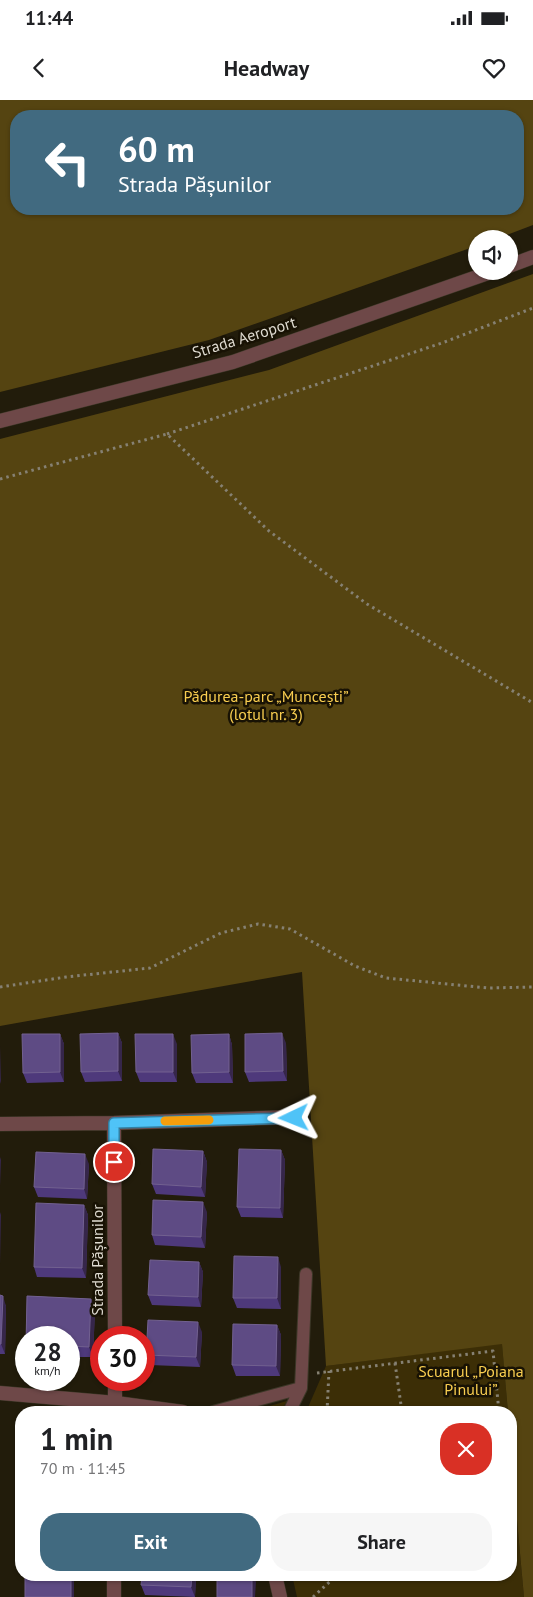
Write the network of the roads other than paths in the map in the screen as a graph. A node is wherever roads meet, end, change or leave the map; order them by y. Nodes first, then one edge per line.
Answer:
1 (533, 257) edge
2 (518, 263) edge
3 (468, 280) edge
4 (0, 421) edge
5 (294, 1118) dead end
6 (114, 1123) junction
7 (0, 1124) edge
8 (306, 1274) dead end
9 (115, 1326) edge
10 (300, 1388) junction
11 (115, 1391) edge
12 (0, 1393) edge
13 (101, 1406) edge
14 (116, 1406) edge
15 (235, 1406) edge
16 (292, 1406) edge
17 (114, 1581) edge
18 (276, 1581) edge
19 (114, 1597) edge
20 (280, 1597) edge

1 - 2 street
3 - 4 street, Strada Aeroport
5 - 6 street
6 - 7 street
6 - 9 street, Strada Pășunilor
8 - 10 lane
10 - 15 lane
10 - 16 lane
11 - 14 street
12 - 13 street
17 - 19 street
18 - 20 street

